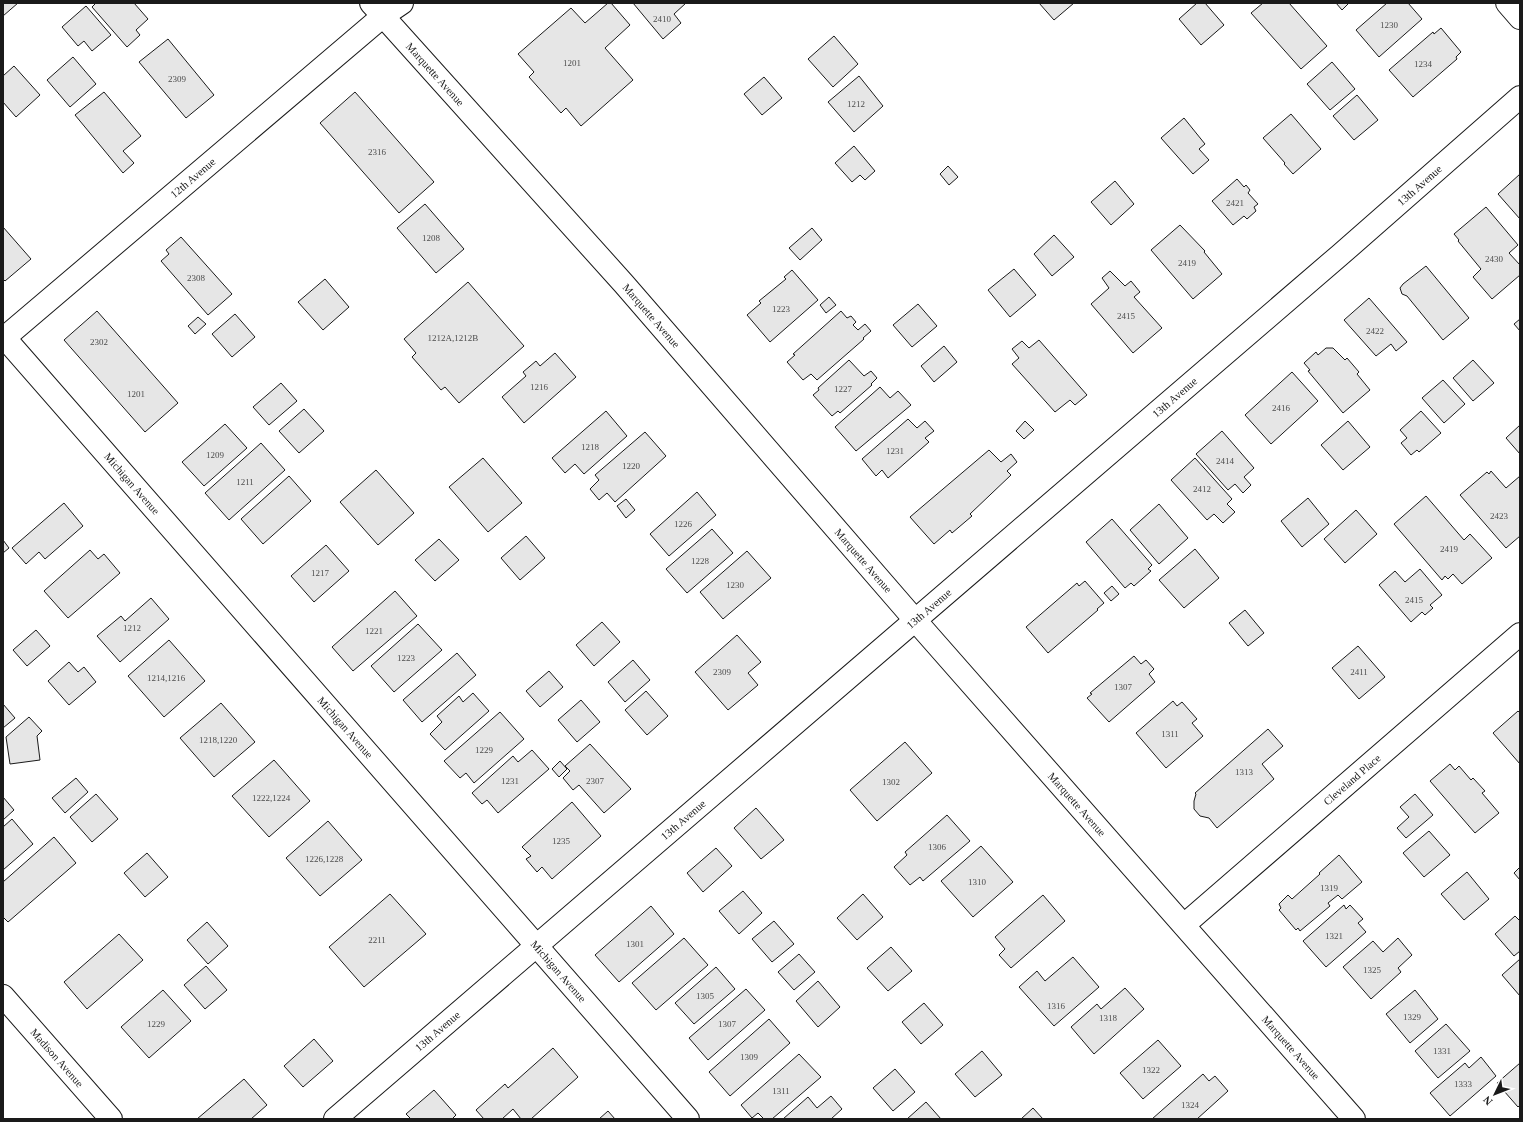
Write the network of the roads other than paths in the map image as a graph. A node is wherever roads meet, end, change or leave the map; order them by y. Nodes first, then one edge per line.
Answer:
1 (402, 3) edge
2 (1507, 3) edge
3 (377, 10) edge
4 (1520, 18) edge
5 (1520, 97) edge
6 (4, 338) edge
7 (915, 620) junction
8 (1520, 634) edge
9 (1184, 925) junction
10 (537, 946) junction
11 (3, 996) edge
12 (111, 1119) edge
13 (335, 1119) edge
14 (688, 1119) edge
15 (1354, 1119) edge

1 - 3 street, 12th Avenue
2 - 4 street
3 - 6 street, 12th Avenue
3 - 7 street, Marquette Avenue
5 - 7 street, 13th Avenue
6 - 10 street, Michigan Avenue
7 - 9 street, Marquette Avenue
7 - 10 street, 13th Avenue
8 - 9 street, Cleveland Place
9 - 15 street, Marquette Avenue
10 - 13 street, 13th Avenue
10 - 14 street, Michigan Avenue
11 - 12 street, Madison Avenue

